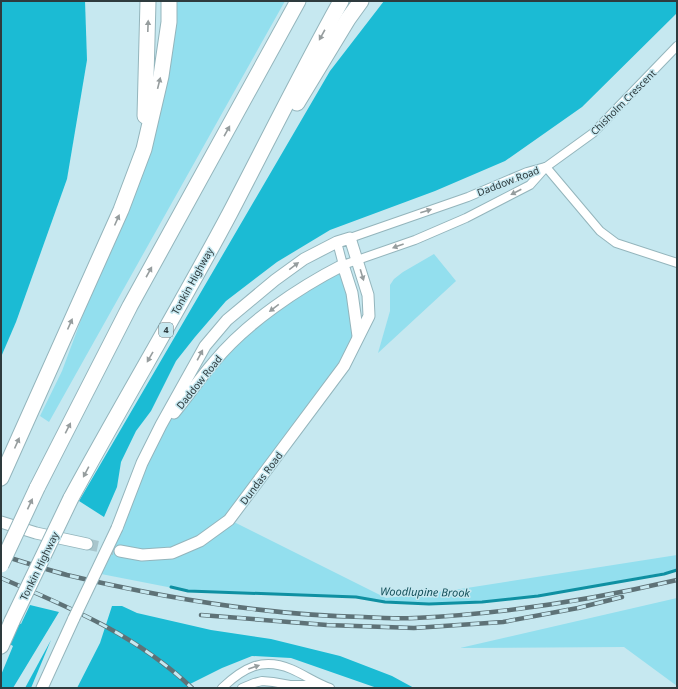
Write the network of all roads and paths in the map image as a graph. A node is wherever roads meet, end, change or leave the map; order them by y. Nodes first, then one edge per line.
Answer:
1 (148, 1) edge
2 (170, 1) edge
3 (298, 1) edge
4 (341, 1) edge
5 (361, 1) edge
6 (677, 46) edge
7 (144, 149) junction
8 (546, 167) junction
9 (230, 213) junction
10 (350, 238) junction
11 (337, 242) junction
12 (357, 260) junction
13 (677, 263) edge
14 (343, 265) junction
15 (358, 336) junction
16 (161, 425) junction
17 (1, 478) edge
18 (1, 522) edge
19 (87, 544) tunnel mouth
20 (120, 551) tunnel mouth
21 (1, 564) edge
22 (1, 646) edge
23 (49, 673) junction
24 (321, 685) junction
25 (42, 688) edge
26 (45, 688) edge
27 (222, 688) edge
28 (242, 688) edge
29 (330, 688) edge

7 -> 1 highway
7 -> 2 highway
21 -> 3 highway, bridge
4 -> 9 highway, Tonkin Highway / 4
5 - 9 highway
6 - 8 street, Chisholm Crescent
17 -> 7 highway
10 -> 8 street, Daddow Road
8 -> 12 street, Daddow Road
8 - 13 street
9 -> 22 highway, Tonkin Highway / 4, bridge
10 - 11 main road, Daddow Road
10 - 12 main road, Dundas Road
11 - 14 street
16 -> 11 main road, Daddow Road
12 - 14 street, Daddow Road
12 -> 15 main road, Dundas Road
14 - 15 main road
14 -> 16 main road, Daddow Road
15 - 20 main road, Dundas Road
16 - 23 main road, Daddow Road, bridge
18 - 19 main road
23 - 25 main road, Daddow Road
23 - 26 main road, Daddow Road
27 -> 24 street
24 - 28 street
24 - 29 street

